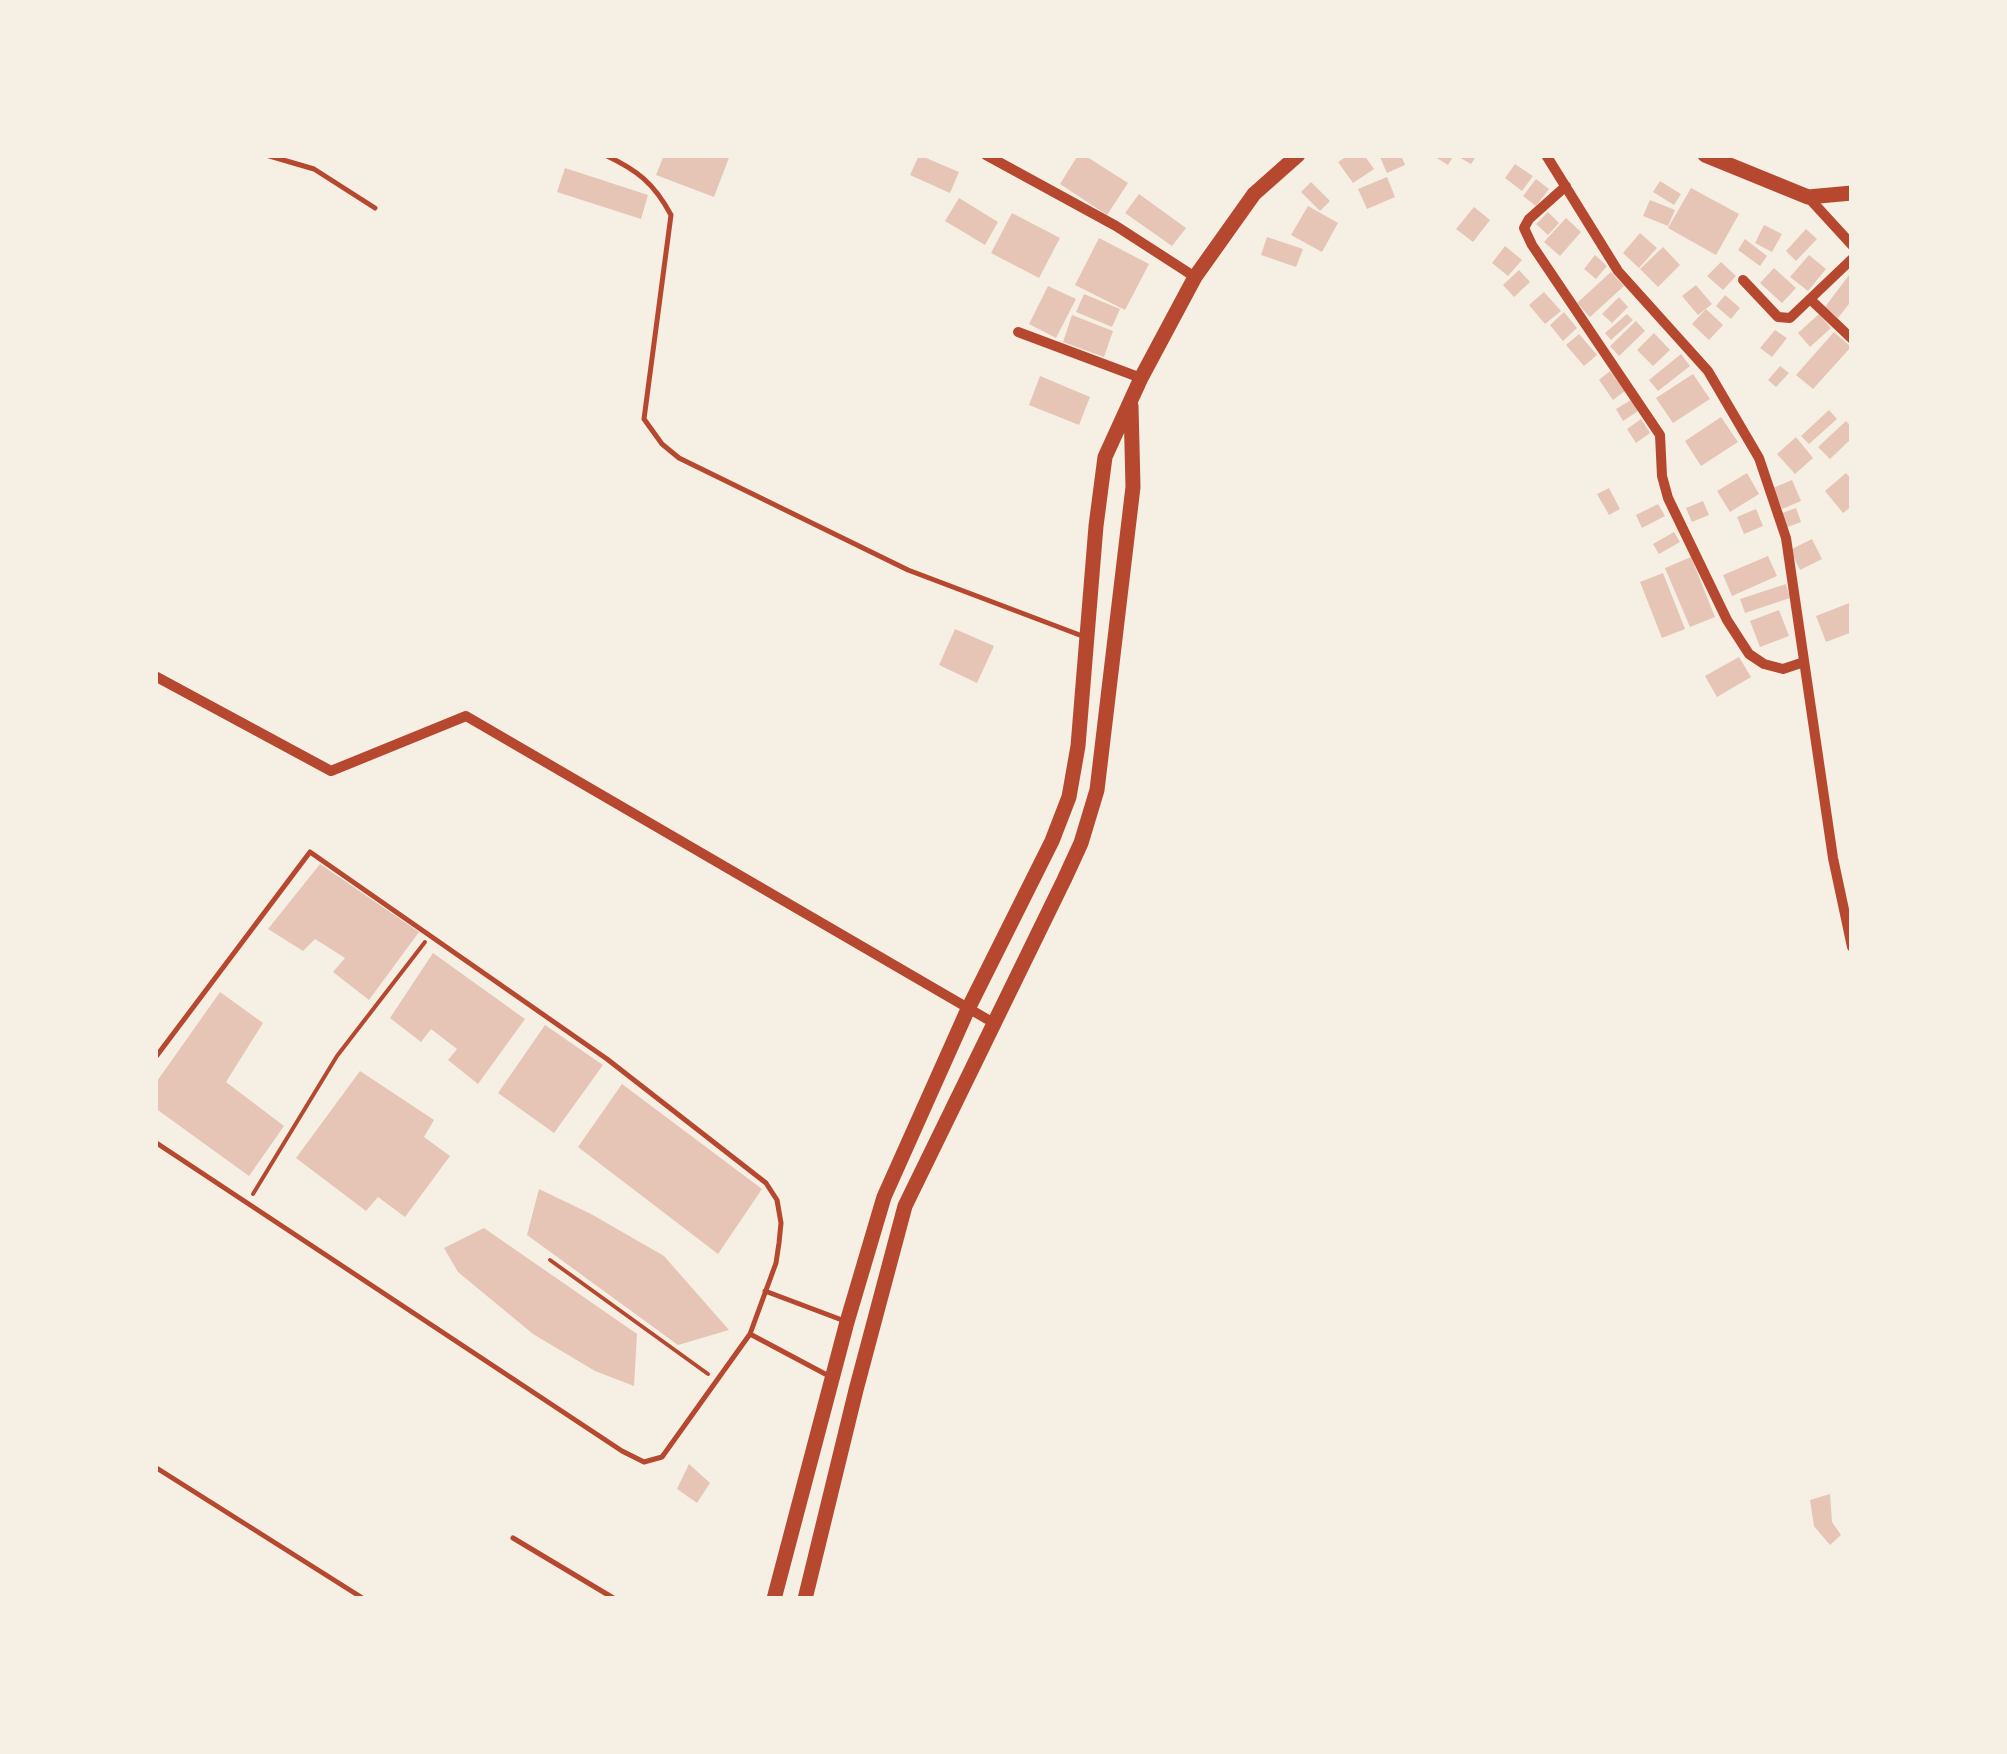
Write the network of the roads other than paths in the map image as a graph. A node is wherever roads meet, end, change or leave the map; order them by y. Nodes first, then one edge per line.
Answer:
1 (266, 155) edge
2 (604, 155) edge
3 (986, 155) edge
4 (1298, 155) edge
5 (1546, 155) edge
6 (1705, 155) edge
7 (1566, 186) junction
8 (1852, 193) edge
9 (1808, 197) junction
10 (375, 208) dead end
11 (1852, 245) edge
12 (1852, 259) edge
13 (1195, 277) junction
14 (1743, 280) dead end
15 (1810, 300) junction
16 (1018, 332) dead end
17 (1852, 340) edge
18 (1142, 378) junction
19 (1131, 402) junction
20 (1087, 638) junction
21 (1804, 662) junction
22 (155, 676) edge
23 (1078, 746) junction
24 (1103, 747) junction
25 (1852, 948) edge
26 (968, 1009) junction
27 (992, 1022) junction
28 (155, 1058) edge
29 (155, 1142) edge
30 (765, 1291) junction
31 (847, 1322) junction
32 (750, 1334) junction
33 (832, 1378) junction
34 (155, 1467) edge
35 (513, 1538) dead end
36 (364, 1599) edge
37 (616, 1599) edge
38 (774, 1599) edge
39 (804, 1599) edge

1 - 10 lane
2 - 20 lane
3 - 13 street
4 - 13 highway
5 - 7 street
6 - 9 highway
7 - 21 street
7 - 21 street
8 - 9 highway
9 - 11 street
12 - 15 street
13 - 18 highway
14 - 15 street
15 - 17 street
16 - 18 street
18 - 19 highway
19 - 20 highway
19 - 24 highway
20 - 23 highway
21 - 25 street
22 - 26 street
23 - 24 highway
23 - 26 highway
24 - 27 highway
26 - 27 street
26 - 31 highway
27 - 39 highway
28 - 30 lane
29 - 32 lane
30 - 31 lane
30 - 32 lane
31 - 33 highway
32 - 33 lane
33 - 38 highway
34 - 36 lane
35 - 37 lane

